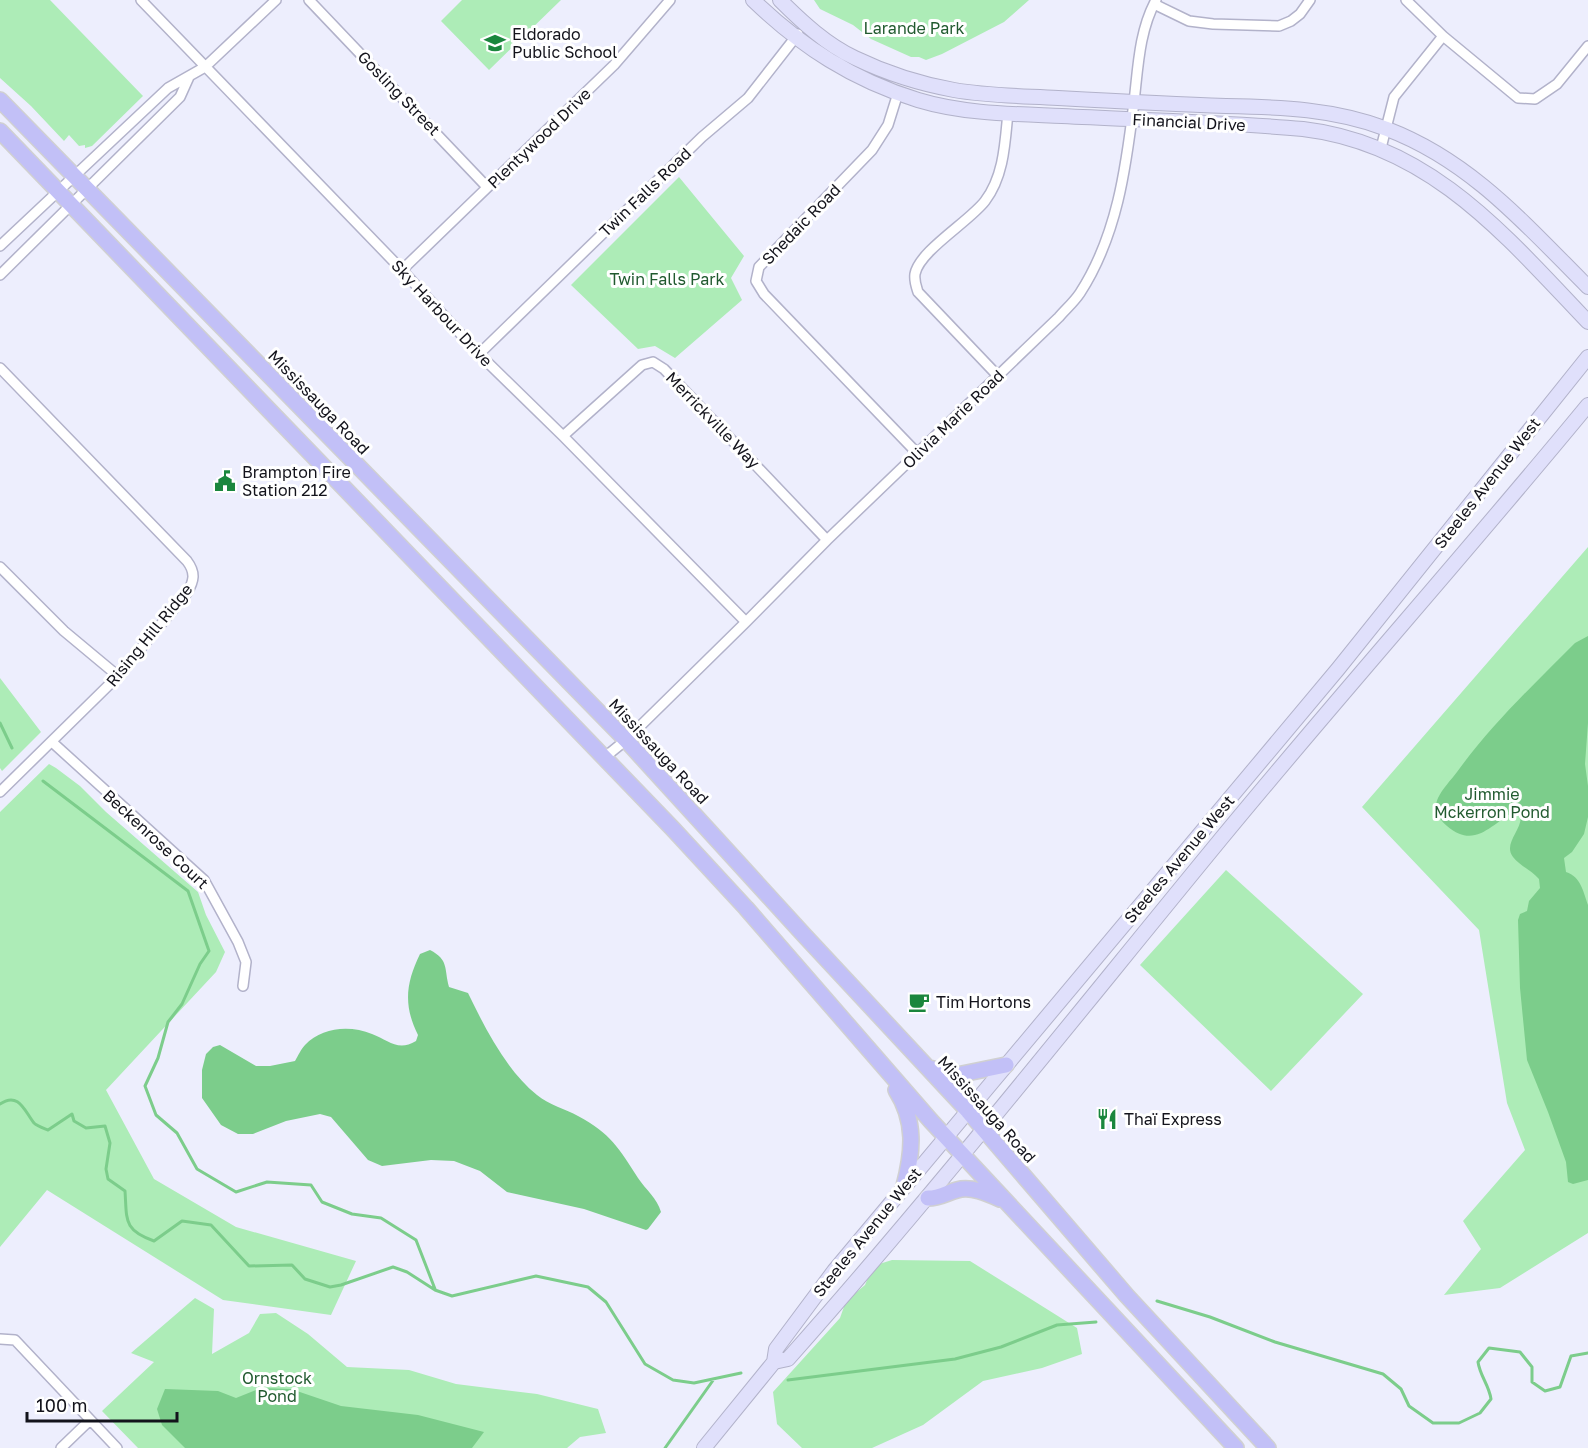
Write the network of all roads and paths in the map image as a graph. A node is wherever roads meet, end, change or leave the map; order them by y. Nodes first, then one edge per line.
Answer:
1 (141, 0) edge
2 (276, 0) edge
3 (309, 0) edge
4 (670, 0) edge
5 (753, 0) edge
6 (780, 0) edge
7 (1310, 0) edge
8 (1406, 0) edge
9 (1155, 2) edge
10 (805, 25) junction
11 (1443, 36) junction
12 (795, 38) junction
13 (1588, 46) edge
14 (205, 67) junction
15 (189, 77) junction
16 (898, 93) junction
17 (0, 100) edge
18 (1134, 102) junction
19 (1008, 112) junction
20 (1132, 120) junction
21 (1386, 128) junction
22 (0, 131) edge
23 (1381, 148) junction
24 (74, 176) junction
25 (488, 187) junction
26 (87, 189) junction
27 (57, 191) junction
28 (71, 205) junction
29 (0, 246) edge
30 (402, 270) junction
31 (0, 275) edge
32 (1588, 287) edge
33 (1588, 322) edge
34 (479, 354) junction
35 (1588, 357) edge
36 (0, 368) edge
37 (998, 376) junction
38 (1588, 405) edge
39 (563, 436) junction
40 (917, 453) junction
41 (826, 540) junction
42 (0, 567) edge
43 (746, 622) junction
44 (118, 676) junction
45 (626, 740) junction
46 (52, 742) junction
47 (605, 757) junction
48 (0, 792) edge
49 (243, 986) dead end
50 (1006, 1065) junction
51 (882, 1067) junction
52 (926, 1068) junction
53 (968, 1111) junction
54 (984, 1130) junction
55 (946, 1136) junction
56 (963, 1155) junction
57 (904, 1186) junction
58 (928, 1198) junction
59 (1004, 1200) junction
60 (0, 1339) edge
61 (774, 1362) junction
62 (90, 1420) junction
63 (62, 1448) edge
64 (117, 1448) edge
65 (704, 1448) edge
66 (1236, 1448) edge
67 (1268, 1448) edge

1 - 14 street, Sky Harbour Drive
2 - 14 street
3 - 25 street, Gosling Street
4 - 25 street, Plentywood Drive
5 - 12 main road, Financial Drive
6 - 10 main road, Financial Drive
7 - 9 street
8 - 11 street
9 - 18 street, Olivia Marie Road
10 - 12 street, Twin Falls Road
10 - 18 main road, Financial Drive
11 - 13 street
11 - 21 street
12 - 16 main road, Financial Drive
12 - 34 street, Twin Falls Road
14 - 15 street
14 - 30 street, Sky Harbour Drive
15 - 24 street
15 - 26 street
16 - 19 main road, Financial Drive
16 - 40 street, Shedaic Road
17 - 24 main road, Mississauga Road
18 - 20 street, Olivia Marie Road
18 - 21 main road, Financial Drive
19 - 20 main road, Financial Drive
19 - 37 street
20 - 23 main road, Financial Drive
20 - 37 street, Olivia Marie Road
21 - 23 street
21 - 32 main road, Financial Drive
22 - 27 main road
23 - 33 main road, Financial Drive
24 - 26 main road, Mississauga Road
24 - 27 street
25 - 30 street, Plentywood Drive
26 - 28 street
26 - 45 main road, Mississauga Road
27 - 28 main road
27 - 29 street
28 - 31 street
28 - 47 main road
30 - 34 street, Sky Harbour Drive
34 - 39 street, Sky Harbour Drive
35 - 50 main road, Steeles Avenue West
36 - 44 street, Rising Hill Ridge
37 - 40 street, Olivia Marie Road
38 - 54 main road, Steeles Avenue West
39 - 41 street, Merrickville Way
39 - 43 street, Sky Harbour Drive
40 - 41 street, Olivia Marie Road
41 - 43 street, Olivia Marie Road
42 - 44 street
43 - 45 street, Olivia Marie Road
44 - 46 street, Rising Hill Ridge
45 - 47 street, Olivia Marie Road
45 - 52 main road, Mississauga Road
46 - 48 street, Rising Hill Ridge
46 - 49 street, Beckenrose Court
47 - 51 main road
50 - 52 main road
50 - 53 main road, Steeles Avenue West
51 - 55 main road
51 - 57 main road
52 - 53 main road, Mississauga Road
53 - 54 main road, Mississauga Road
53 - 55 main road, Steeles Avenue West
54 - 56 main road, Steeles Avenue West
54 - 67 main road, Mississauga Road
55 - 56 main road
55 - 57 main road, Steeles Avenue West
56 - 58 main road, Steeles Avenue West
56 - 59 main road
57 - 61 main road, Steeles Avenue West
58 - 59 main road
58 - 61 main road, Steeles Avenue West
59 - 66 main road
60 - 62 street
61 - 65 main road, Steeles Avenue West
62 - 63 street
62 - 64 street

